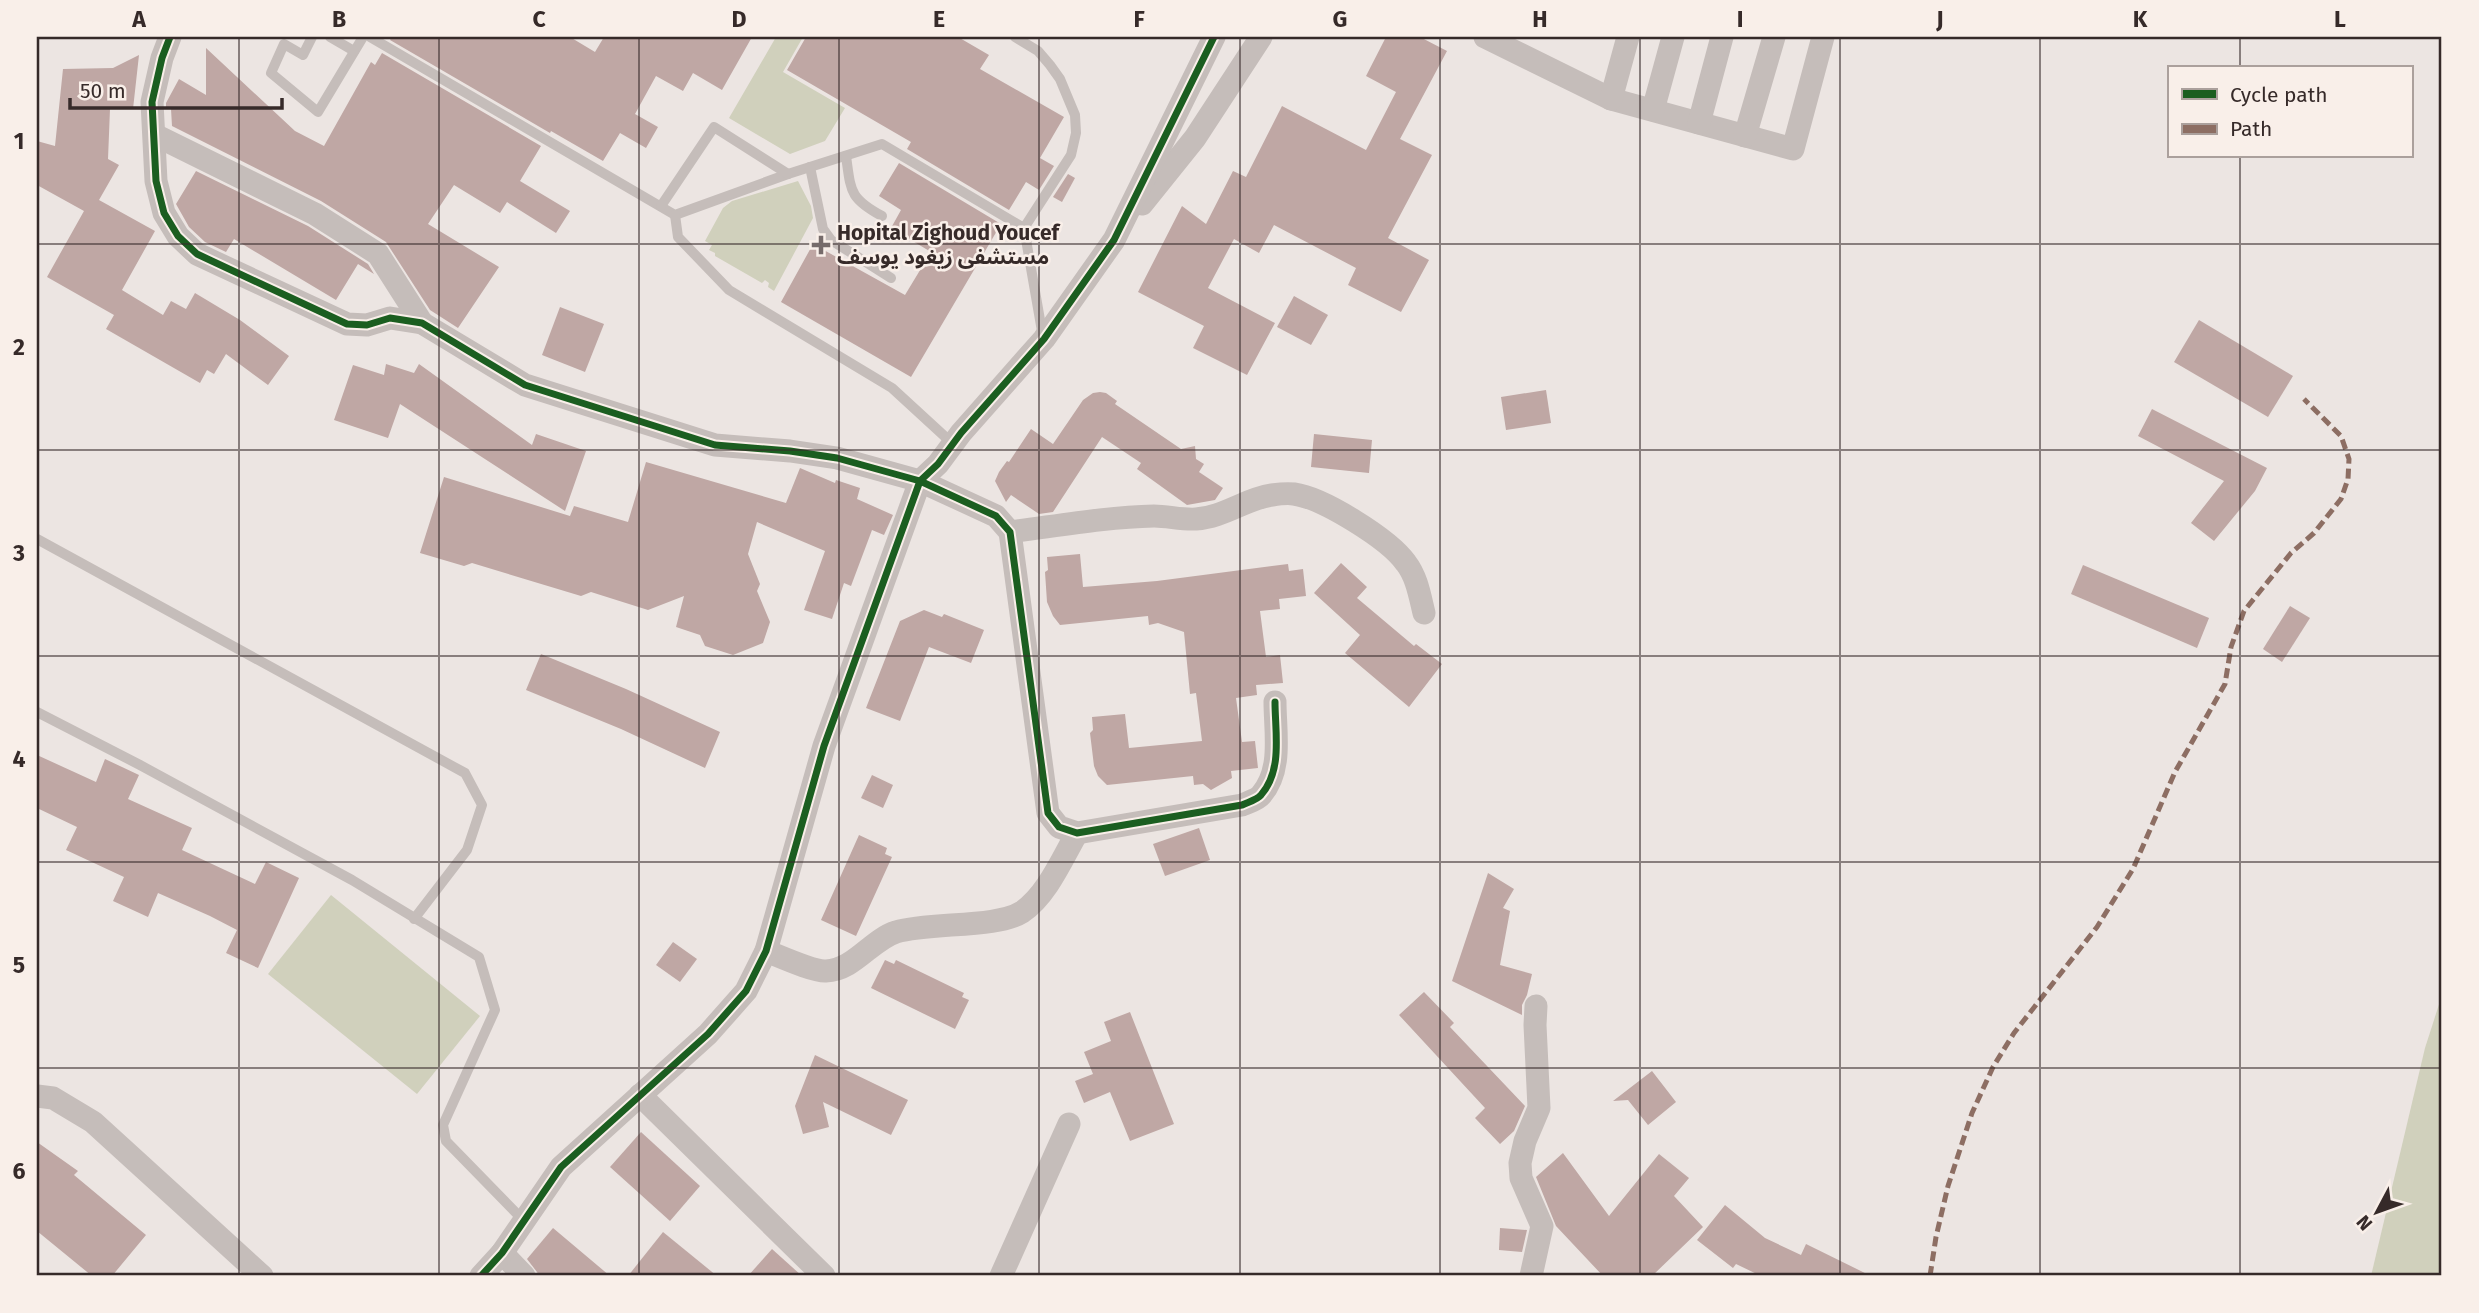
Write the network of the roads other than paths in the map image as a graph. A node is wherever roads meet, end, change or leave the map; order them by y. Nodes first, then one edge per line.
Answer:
1 (170, 37) edge
2 (312, 37) edge
3 (330, 37) edge
4 (363, 37) edge
5 (370, 37) edge
6 (1015, 37) edge
7 (1213, 37) edge
8 (1261, 37) edge
9 (1485, 37) edge
10 (1628, 37) edge
11 (1673, 37) edge
12 (1721, 37) edge
13 (1774, 37) edge
14 (1823, 37) edge
15 (354, 51) junction
16 (1611, 99) junction
17 (1653, 110) junction
18 (1699, 123) junction
19 (155, 135) junction
20 (1745, 135) junction
21 (846, 156) junction
22 (810, 167) junction
23 (788, 174) junction
24 (661, 206) junction
25 (675, 215) junction
26 (882, 216) dead end
27 (1024, 228) junction
28 (1114, 240) junction
29 (891, 278) dead end
30 (422, 323) junction
31 (1044, 340) junction
32 (953, 444) junction
33 (920, 481) junction
34 (1010, 532) junction
35 (37, 539) edge
36 (1424, 613) dead end
37 (1275, 702) dead end
38 (37, 712) edge
39 (1077, 834) junction
40 (414, 919) junction
41 (766, 951) junction
42 (1536, 1006) dead end
43 (640, 1095) junction
44 (37, 1096) edge
45 (1069, 1124) dead end
46 (524, 1221) junction
47 (502, 1253) junction
48 (262, 1276) edge
49 (481, 1276) edge
50 (524, 1276) edge
51 (824, 1276) edge
52 (1001, 1276) edge
53 (1531, 1276) edge

1 - 19 street
2 - 15 lane
3 - 15 lane
4 - 15 lane
5 - 24 lane
6 - 27 lane
7 - 28 street
8 - 28 street
9 - 16 street
10 - 16 street
11 - 17 street
12 - 18 street
13 - 20 street
14 - 20 street
16 - 17 street
17 - 18 street
18 - 20 street
19 - 30 street
19 - 30 street
21 - 22 lane
21 - 26 lane
21 - 27 lane
22 - 23 lane
22 - 29 lane
23 - 24 lane
23 - 25 lane
24 - 25 lane
25 - 32 lane
27 - 31 lane
28 - 31 street
30 - 33 street
31 - 32 street
32 - 33 street
33 - 34 street
33 - 41 street
34 - 36 street
34 - 39 street
35 - 40 lane
37 - 39 street
38 - 40 lane
39 - 41 street
40 - 46 lane
41 - 43 street
42 - 53 street
43 - 46 street
43 - 51 street
44 - 48 street
45 - 52 street
46 - 47 street
47 - 49 street
47 - 50 street

